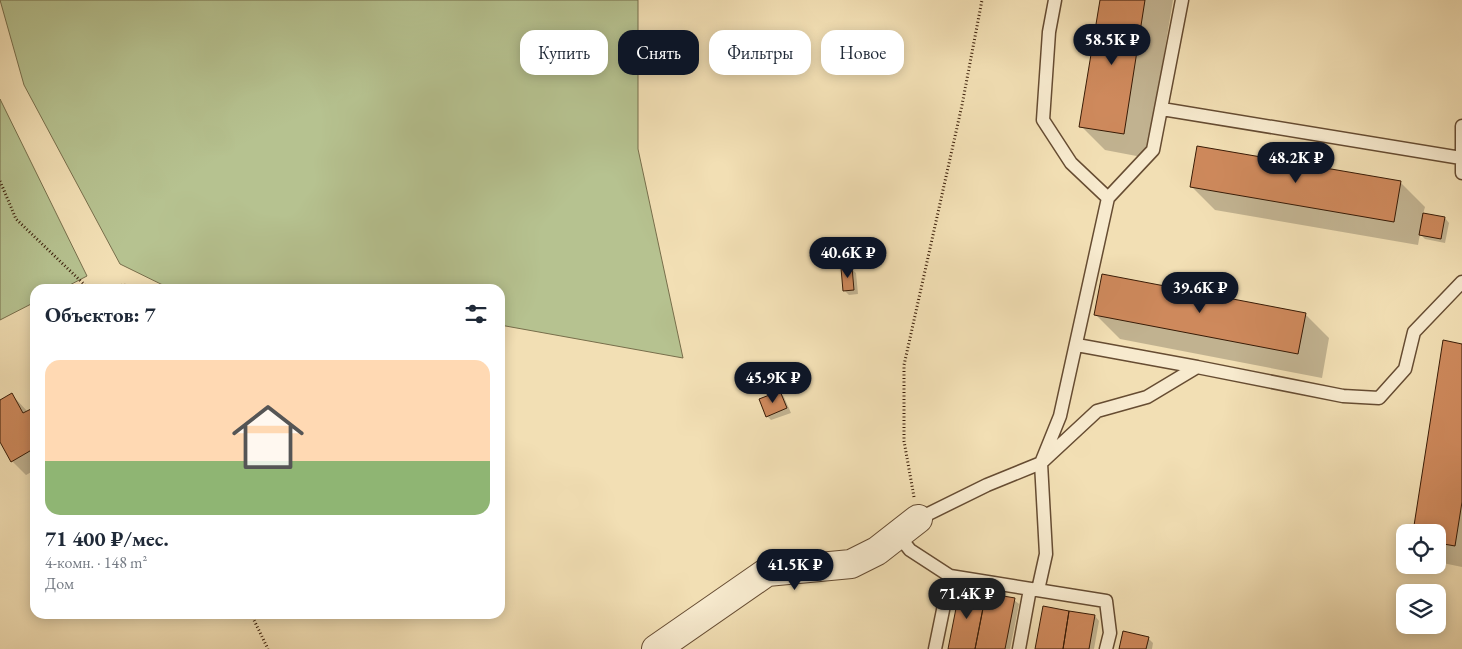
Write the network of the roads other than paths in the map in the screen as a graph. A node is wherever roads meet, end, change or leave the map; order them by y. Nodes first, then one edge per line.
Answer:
1 (1055, 0) edge
2 (1182, 0) edge
3 (1162, 109) junction
4 (1462, 126) edge
5 (1461, 158) edge
6 (1462, 173) edge
7 (1108, 198) junction
8 (1462, 282) edge
9 (1077, 345) junction
10 (1197, 368) junction
11 (1041, 463) junction
12 (908, 527) junction
13 (950, 576) junction
14 (1034, 589) junction
15 (656, 649) edge
16 (935, 649) edge
17 (1019, 649) edge
18 (1106, 649) edge

1 - 7 lane
2 - 3 lane
3 - 5 lane
3 - 7 lane
4 - 5 lane
5 - 6 lane
7 - 9 lane
8 - 10 lane
9 - 10 lane
9 - 11 lane
10 - 11 lane
11 - 12 lane
11 - 14 lane
12 - 13 lane
12 - 15 street
13 - 14 lane
13 - 16 lane
14 - 17 lane
14 - 18 lane

